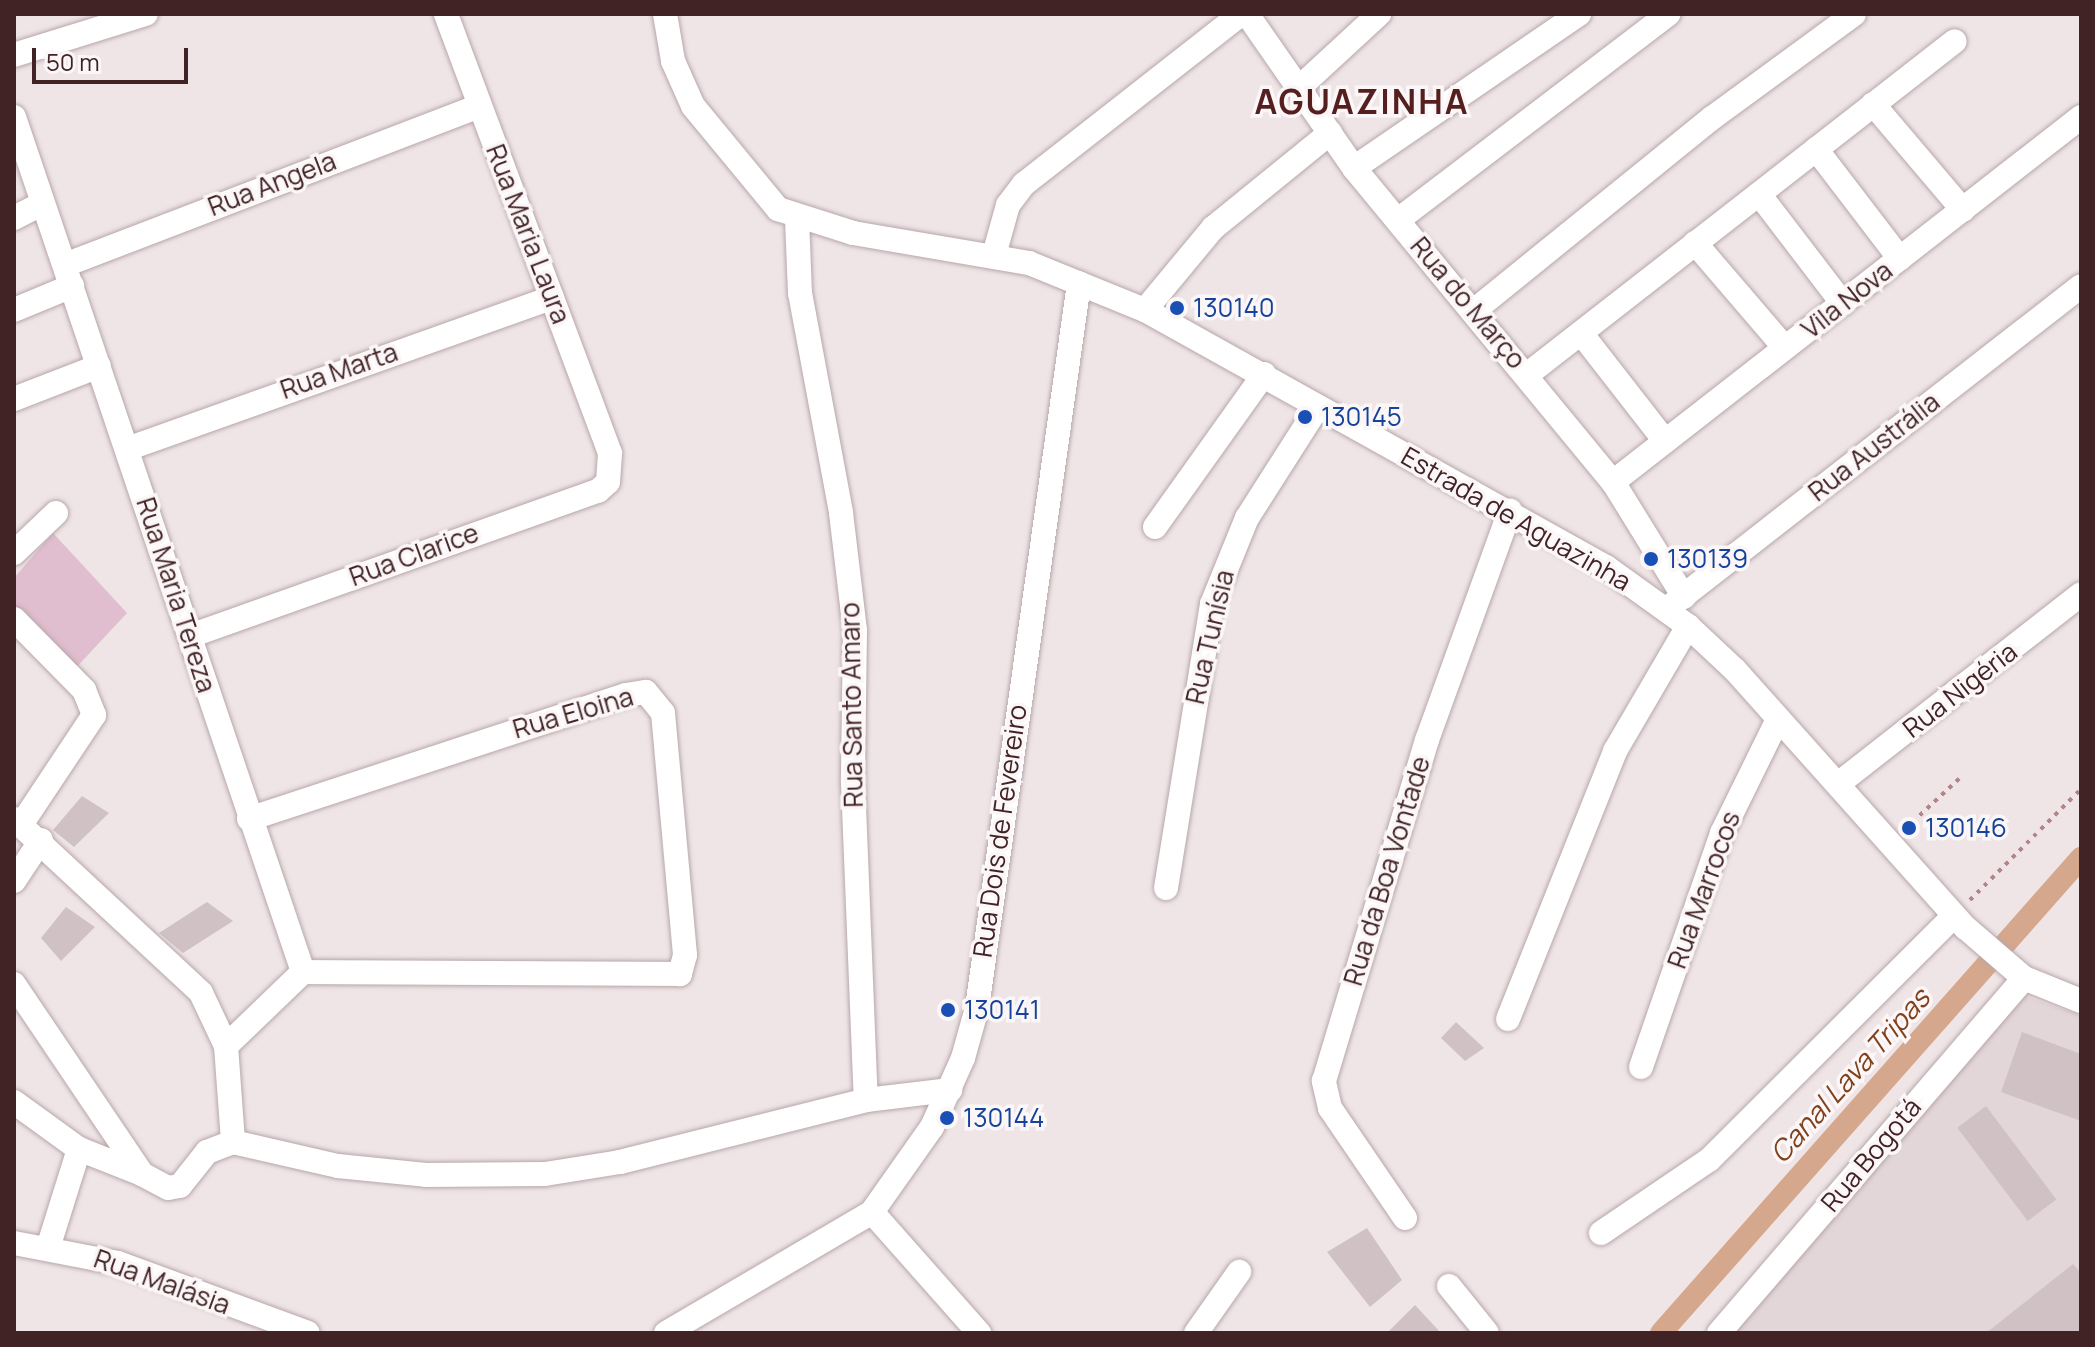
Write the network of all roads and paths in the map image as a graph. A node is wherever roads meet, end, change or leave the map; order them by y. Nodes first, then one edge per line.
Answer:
1 (146, 14) edge
2 (446, 14) edge
3 (665, 14) edge
4 (1244, 14) edge
5 (1379, 14) edge
6 (1579, 14) edge
7 (1854, 14) edge
8 (1659, 16) edge
9 (1955, 41) dead end
10 (14, 55) edge
11 (1300, 87) junction
12 (1873, 104) junction
13 (479, 106) junction
14 (14, 117) edge
15 (2081, 117) edge
16 (1330, 133) junction
17 (1816, 149) junction
18 (1354, 168) junction
19 (1759, 194) junction
20 (42, 204) junction
21 (1963, 210) junction
22 (14, 218) edge
23 (797, 219) junction
24 (1398, 220) junction
25 (1695, 243) junction
26 (994, 255) junction
27 (1900, 259) junction
28 (69, 276) junction
29 (1079, 283) junction
30 (2081, 286) edge
31 (552, 298) junction
32 (1843, 304) junction
33 (1476, 309) junction
34 (14, 310) edge
35 (1145, 310) junction
36 (1581, 333) junction
37 (1785, 348) junction
38 (99, 366) junction
39 (1264, 374) junction
40 (1528, 374) junction
41 (14, 399) edge
42 (1317, 408) junction
43 (1665, 441) junction
44 (127, 449) junction
45 (610, 453) joint
46 (1613, 482) junction
47 (1510, 511) junction
48 (56, 513) dead end
49 (1155, 527) dead end
50 (14, 553) edge
51 (2081, 594) edge
52 (1675, 603) junction
53 (14, 619) edge
54 (1688, 626) junction
55 (190, 636) junction
56 (1778, 719) junction
57 (1961, 777) dead end
58 (1838, 784) junction
59 (2081, 789) edge
60 (249, 819) junction
61 (18, 822) edge
62 (41, 840) junction
63 (1889, 844) junction
64 (14, 881) edge
65 (1166, 888) dead end
66 (1960, 922) junction
67 (303, 972) junction
68 (2024, 978) junction
69 (14, 984) edge
70 (2081, 1001) edge
71 (1508, 1019) dead end
72 (226, 1046) junction
73 (1641, 1067) dead end
74 (950, 1090) junction
75 (866, 1100) junction
76 (14, 1102) edge
77 (233, 1142) junction
78 (79, 1149) junction
79 (142, 1174) junction
80 (872, 1212) junction
81 (1405, 1218) dead end
82 (1601, 1233) dead end
83 (14, 1243) edge
84 (48, 1248) junction
85 (1239, 1272) dead end
86 (1449, 1286) dead end
87 (308, 1333) edge
88 (666, 1333) edge
89 (979, 1333) edge
90 (1196, 1333) edge
91 (1487, 1333) edge
92 (1719, 1333) edge

1 - 10 street
2 - 13 street, Rua Maria Laura
3 - 23 street, Estrada de Aguazinha
4 - 11 street, Rua do Março
4 - 26 street
5 - 11 street
6 - 18 street
7 - 33 street
8 - 24 street
9 - 12 street
11 - 16 street, Rua do Março
12 - 17 street
12 - 21 street
13 - 28 street, Rua Angela
13 - 31 street, Rua Maria Laura
14 - 20 street, Rua Maria Tereza
15 - 21 street, Vila Nova
16 - 18 street, Rua do Março
16 - 35 street
17 - 19 street
17 - 27 street
18 - 24 street, Rua do Março
19 - 25 street
19 - 32 street
20 - 22 street
20 - 28 street, Rua Maria Tereza
21 - 27 street, Vila Nova
23 - 26 street, Estrada de Aguazinha
23 - 75 street, Rua Santo Amaro
24 - 33 street, Rua do Março
25 - 36 street
25 - 37 street
26 - 29 street, Estrada de Aguazinha
27 - 32 street, Vila Nova
28 - 34 street, Rua Angela
28 - 38 street, Rua Maria Tereza
29 - 35 street, Estrada de Aguazinha
29 - 74 street, Rua Dois de Fevereiro
30 - 52 street, Rua Austrália
31 - 44 street, Rua Marta
31 - 45 street, Rua Maria Laura
32 - 37 street, Vila Nova
33 - 40 street, Rua do Março
35 - 39 street, Estrada de Aguazinha
36 - 40 street
36 - 43 street
37 - 43 street, Vila Nova
38 - 41 street
38 - 44 street, Rua Maria Tereza
39 - 42 street, Estrada de Aguazinha
39 - 49 street
40 - 46 street, Rua do Março
42 - 47 street, Estrada de Aguazinha
42 - 65 street, Rua Tunísia
43 - 46 street, Vila Nova
44 - 55 street, Rua Maria Tereza
45 - 55 street, Rua Clarice
46 - 52 street, Rua do Março
47 - 52 street, Estrada de Aguazinha
47 - 81 street, Rua da Boa Vontade
48 - 50 street
51 - 58 street, Rua Nigéria
52 - 54 street, Estrada de Aguazinha
53 - 61 street
54 - 56 street, Estrada de Aguazinha
54 - 71 street
55 - 60 street, Rua Maria Tereza
56 - 58 street, Estrada de Aguazinha
56 - 73 street, Rua Marrocos
57 - 63 path
58 - 63 street, Estrada de Aguazinha
59 - 66 path
60 - 67 street, Rua Maria Tereza
60 - 67 street, Rua Eloina
61 - 62 street
62 - 64 street
62 - 72 street
63 - 66 street, Estrada de Aguazinha
66 - 68 street, Estrada de Aguazinha
66 - 82 street
67 - 72 street
68 - 70 street, Estrada de Aguazinha
68 - 92 street, Rua Bogotá
69 - 79 street
72 - 77 street
74 - 75 street
74 - 80 street, Rua Dois de Fevereiro
75 - 77 street
76 - 78 street
77 - 79 street
78 - 79 street
78 - 84 street
80 - 88 street, Rua Dois de Fevereiro
80 - 89 street
83 - 84 street, Rua Malásia
84 - 87 street, Rua Malásia
85 - 90 street
86 - 91 street

